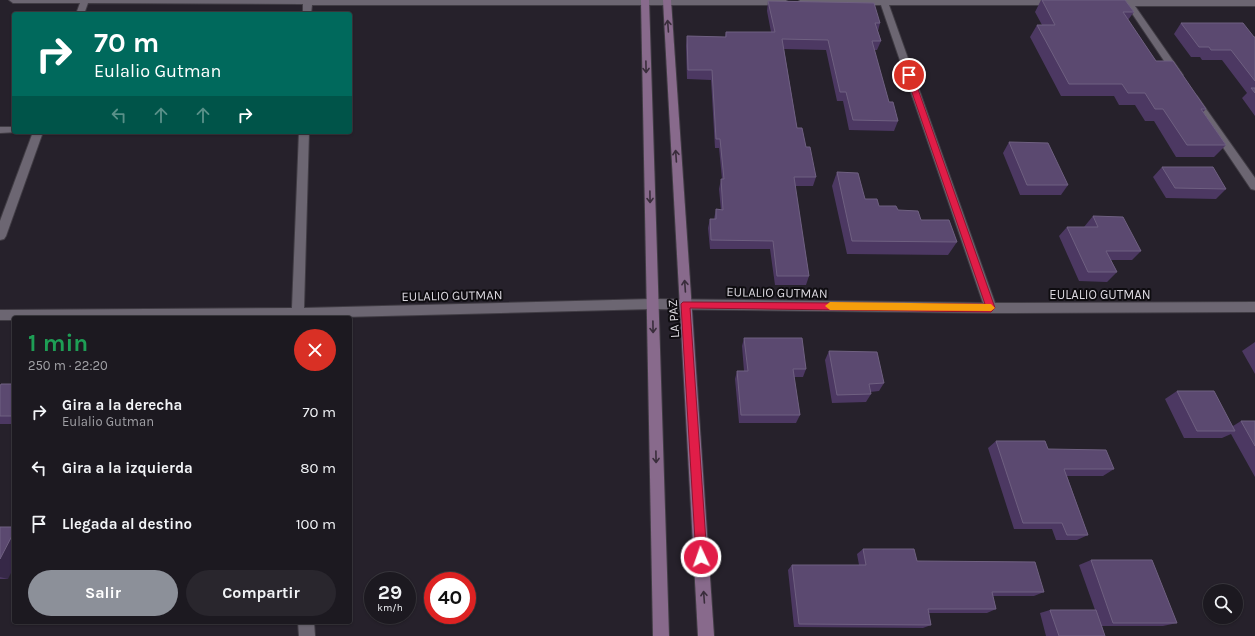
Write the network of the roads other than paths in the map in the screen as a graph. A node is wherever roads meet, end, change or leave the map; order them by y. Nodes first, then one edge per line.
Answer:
1 (13, 0) edge
2 (85, 0) edge
3 (308, 1) edge
4 (1128, 1) edge
5 (645, 2) edge
6 (667, 2) edge
7 (884, 2) junction
8 (1065, 2) edge
9 (1105, 3) edge
10 (1255, 3) edge
11 (81, 12) edge
12 (307, 12) edge
13 (0, 130) edge
14 (12, 130) edge
15 (37, 134) edge
16 (304, 134) edge
17 (1255, 186) edge
18 (0, 236) edge
19 (652, 304) junction
20 (686, 304) junction
21 (1255, 307) edge
22 (991, 308) junction
23 (0, 315) edge
24 (298, 315) edge
25 (306, 624) edge
26 (307, 636) edge
27 (661, 636) edge
28 (706, 636) edge

1 - 2 street
2 - 3 street
2 - 11 street
3 - 5 street
3 - 12 street
4 - 9 street
4 - 10 street
4 - 17 street
5 - 6 street
5 -> 19 street, LA PAZ
6 - 7 street
20 -> 6 street, LA PAZ
7 - 8 street
7 - 22 street
13 - 14 street
15 - 18 street
16 - 24 street
19 - 20 street, EULALIO GUTMAN
19 - 24 street, EULALIO GUTMAN
19 -> 27 street, LA PAZ
20 - 22 street, EULALIO GUTMAN
28 -> 20 street, LA PAZ
21 - 22 street, EULALIO GUTMAN
23 - 24 street, EULALIO GUTMAN
25 - 26 street

